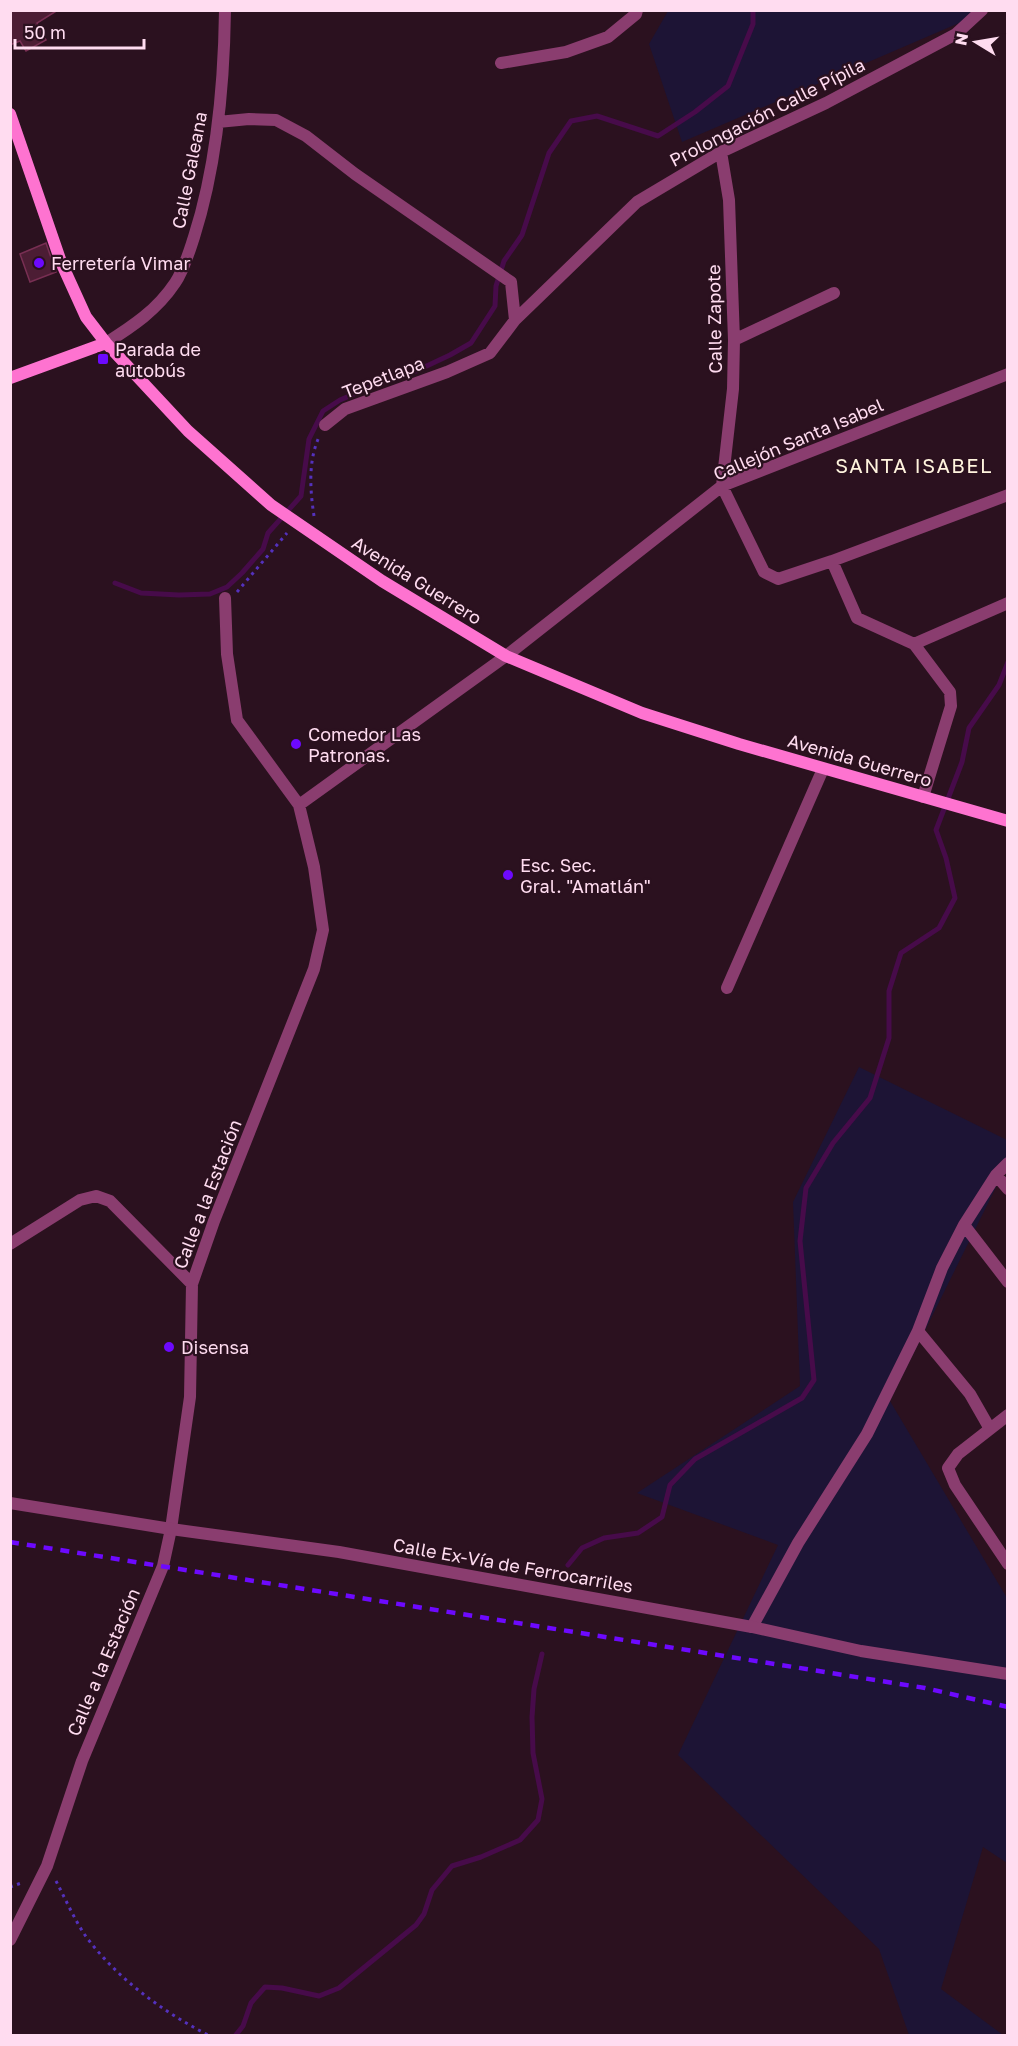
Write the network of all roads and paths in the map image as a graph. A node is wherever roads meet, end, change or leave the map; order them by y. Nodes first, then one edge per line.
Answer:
1 (225, 10) edge
2 (637, 10) edge
3 (982, 10) edge
4 (501, 63) dead end
5 (10, 114) edge
6 (218, 122) junction
7 (721, 152) junction
8 (834, 293) dead end
9 (515, 320) junction
10 (734, 340) junction
11 (106, 343) junction
12 (1008, 374) edge
13 (10, 378) edge
14 (325, 425) joint
15 (722, 486) junction
16 (1007, 496) edge
17 (295, 522) junction
18 (317, 537) junction
19 (832, 561) junction
20 (225, 598) joint
21 (1008, 603) edge
22 (914, 644) junction
23 (506, 656) junction
24 (824, 769) junction
25 (928, 799) junction
26 (299, 805) junction
27 (1008, 821) edge
28 (727, 988) dead end
29 (1008, 1163) edge
30 (996, 1175) junction
31 (1008, 1189) edge
32 (964, 1225) junction
33 (10, 1244) edge
34 (1008, 1282) edge
35 (192, 1284) junction
36 (918, 1331) junction
37 (1008, 1415) edge
38 (990, 1429) junction
39 (10, 1503) edge
40 (171, 1529) junction
41 (1005, 1555) edge
42 (752, 1627) junction
43 (1008, 1674) edge
44 (47, 1866) junction
45 (10, 1940) edge
46 (210, 2036) edge

1 - 6 street, Calle Galeana
2 - 4 street
3 - 7 street, Prolongación Calle Pípila
5 - 11 main road, Avenida Guerrero
6 - 9 street
6 - 11 street, Calle Galeana
7 - 9 street, Prolongación Calle Pípila
7 - 10 street, Calle Zapote
8 - 10 street
9 - 14 street, Tepetlapa
10 - 15 street, Calle Zapote
11 - 13 main road, Calle Galeana
11 - 17 main road, Avenida Guerrero
12 - 15 street, Callejón Santa Isabel
14 - 18 path
15 - 19 street
15 - 23 street, Callejón Santa Isabel
16 - 19 street
17 - 18 main road, Avenida Guerrero
17 - 20 path
18 - 23 main road, Avenida Guerrero
19 - 22 street
20 - 26 street
21 - 22 street
22 - 25 street
23 - 24 main road, Avenida Guerrero
23 - 26 street
24 - 25 main road, Avenida Guerrero
24 - 28 street
25 - 27 main road, Avenida Guerrero
26 - 35 street, Calle a la Estación
29 - 30 street
30 - 31 street
30 - 32 street
32 - 34 street
32 - 36 street
33 - 35 street
35 - 40 street, Calle a la Estación
36 - 38 street
36 - 42 street
37 - 38 street
38 - 41 street
39 - 40 street, Calle Ex-Vía de Ferrocarriles
40 - 42 street, Calle Ex-Vía de Ferrocarriles
40 - 44 street, Calle a la Estación
42 - 43 street, Calle Ex-Vía de Ferrocarriles
44 - 45 street, Calle a la Estación
44 - 46 path

